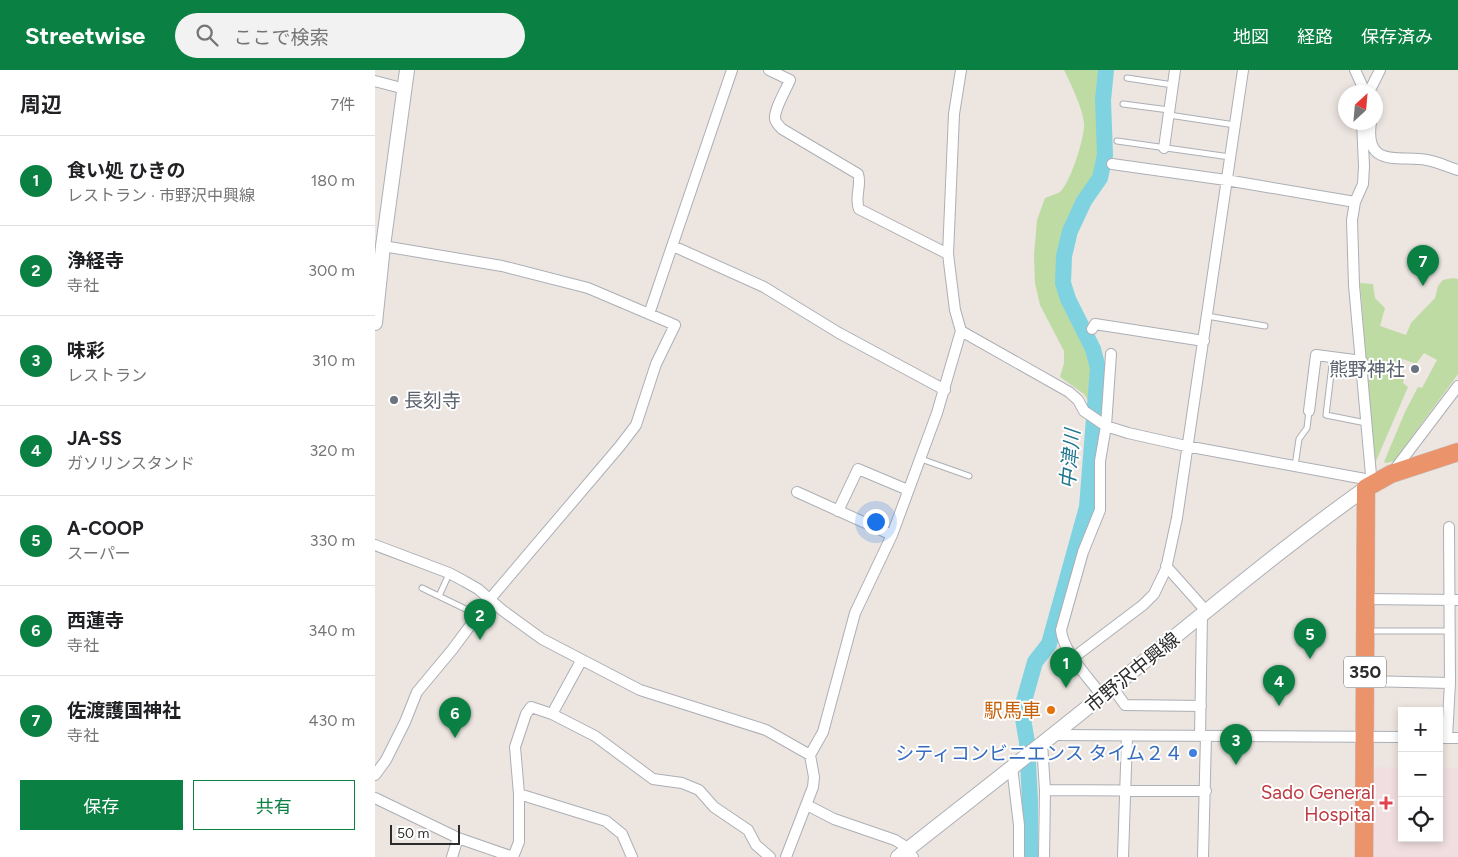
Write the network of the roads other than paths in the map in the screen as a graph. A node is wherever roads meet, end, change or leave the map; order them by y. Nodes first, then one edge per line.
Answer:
1 (407, 70) edge
2 (732, 70) edge
3 (769, 70) edge
4 (961, 70) edge
5 (1175, 70) edge
6 (1243, 70) edge
7 (1355, 70) edge
8 (1380, 70) edge
9 (1127, 78) dead end
10 (375, 81) edge
11 (1173, 85) junction
12 (1362, 85) edge
13 (1372, 85) edge
14 (405, 89) junction
15 (1123, 104) dead end
16 (1169, 113) junction
17 (1235, 125) junction
18 (1362, 130) edge
19 (1370, 130) edge
20 (1117, 141) dead end
21 (1164, 148) junction
22 (1230, 157) junction
23 (1112, 164) dead end
24 (1458, 170) edge
25 (1226, 180) junction
26 (1355, 202) junction
27 (383, 246) junction
28 (673, 246) junction
29 (948, 254) junction
30 (375, 314) edge
31 (649, 314) junction
32 (1207, 316) junction
33 (1265, 326) dead end
34 (1092, 330) dead end
35 (961, 331) junction
36 (1204, 341) junction
37 (1111, 354) dead end
38 (1333, 357) junction
39 (1361, 361) junction
40 (1458, 386) edge
41 (945, 390) junction
42 (1309, 411) joint
43 (1367, 423) junction
44 (1106, 426) junction
45 (1186, 446) junction
46 (1458, 452) edge
47 (920, 459) junction
48 (1295, 466) junction
49 (1391, 474) junction
50 (969, 476) dead end
51 (1366, 488) junction
52 (909, 490) junction
53 (797, 492) dead end
54 (839, 511) junction
55 (1449, 527) dead end
56 (892, 535) junction
57 (375, 545) edge
58 (1454, 553) edge
59 (1167, 566) junction
60 (449, 573) junction
61 (422, 588) dead end
62 (439, 596) junction
63 (490, 599) junction
64 (1365, 599) junction
65 (1454, 600) edge
66 (1204, 613) junction
67 (478, 615) junction
68 (1365, 631) junction
69 (1450, 631) junction
70 (1073, 658) junction
71 (581, 661) junction
72 (1365, 681) junction
73 (1450, 683) junction
74 (1107, 692) junction
75 (1201, 706) junction
76 (552, 714) junction
77 (1203, 736) junction
78 (1127, 737) junction
79 (1364, 737) junction
80 (1398, 737) edge
81 (1448, 738) edge
82 (1044, 742) junction
83 (810, 755) junction
84 (1013, 765) junction
85 (375, 774) edge
86 (1045, 790) junction
87 (1205, 791) junction
88 (1125, 792) junction
89 (519, 794) junction
90 (375, 798) edge
91 (807, 805) junction
92 (458, 838) junction
93 (906, 855) edge
94 (452, 857) edge
95 (513, 857) edge
96 (632, 857) edge
97 (770, 857) edge
98 (786, 857) edge
99 (1019, 857) edge
100 (1044, 857) edge
101 (1123, 857) edge
102 (1203, 857) edge
103 (1364, 857) edge

1 - 14 main road
2 - 28 street
3 - 29 street
4 - 29 street
5 - 11 street
6 - 17 street
7 - 12 street
8 - 13 street
9 - 11 lane
10 - 14 street
11 - 16 street
14 - 27 main road
15 - 16 lane
16 - 17 lane
16 - 21 street
17 - 22 street
18 - 26 street
19 - 24 street
20 - 21 lane
21 - 22 lane
22 - 25 street
23 - 25 street
25 - 26 street
25 - 32 street
26 - 39 street
27 - 30 main road
27 - 31 street
28 - 31 street
28 - 41 street
29 - 35 street
31 - 63 street
32 - 33 lane
32 - 36 street
34 - 36 street
35 - 41 street
35 - 44 street
36 - 45 street
37 - 44 street
38 - 39 street
38 - 42 street
38 - 43 lane
39 - 43 street
40 - 49 street
41 - 47 street
42 - 48 lane
43 - 51 street
44 - 45 street
44 - 70 street
45 - 48 street
45 - 59 street
46 - 49 highway
47 - 50 lane
47 - 52 street
48 - 51 street
49 - 51 highway
51 - 64 highway, 350
51 - 66 main road, 市野沢中興線
52 - 54 street
52 - 56 street
53 - 54 street
54 - 56 street
55 - 58 street
56 - 83 street
57 - 60 street
58 - 65 street
59 - 66 street
59 - 70 street
60 - 62 lane
60 - 63 street
61 - 62 lane
62 - 67 lane
63 - 67 street
63 - 71 street
64 - 65 street
64 - 68 highway, 350
65 - 69 street
66 - 74 main road, 市野沢中興線
66 - 75 street
67 - 85 street
68 - 69 lane
68 - 72 highway, 350
69 - 73 street
70 - 74 street
71 - 76 street
71 - 83 street
72 - 73 street
72 - 79 highway, 350
73 - 81 street
74 - 75 street
74 - 82 main road, 市野沢中興線
75 - 77 street
76 - 89 street
76 - 97 street
77 - 78 street
77 - 79 street
77 - 87 street
78 - 82 street
78 - 88 street
79 - 80 street
79 - 103 highway, 350
82 - 84 main road, 市野沢中興線
82 - 86 street
83 - 91 street
84 - 93 main road, 市野沢中興線
84 - 99 street
86 - 88 street
86 - 100 street
87 - 88 street
87 - 102 street
88 - 101 street
89 - 95 street
89 - 96 street
90 - 92 street
91 - 93 street
91 - 98 street
92 - 94 street
92 - 95 street

